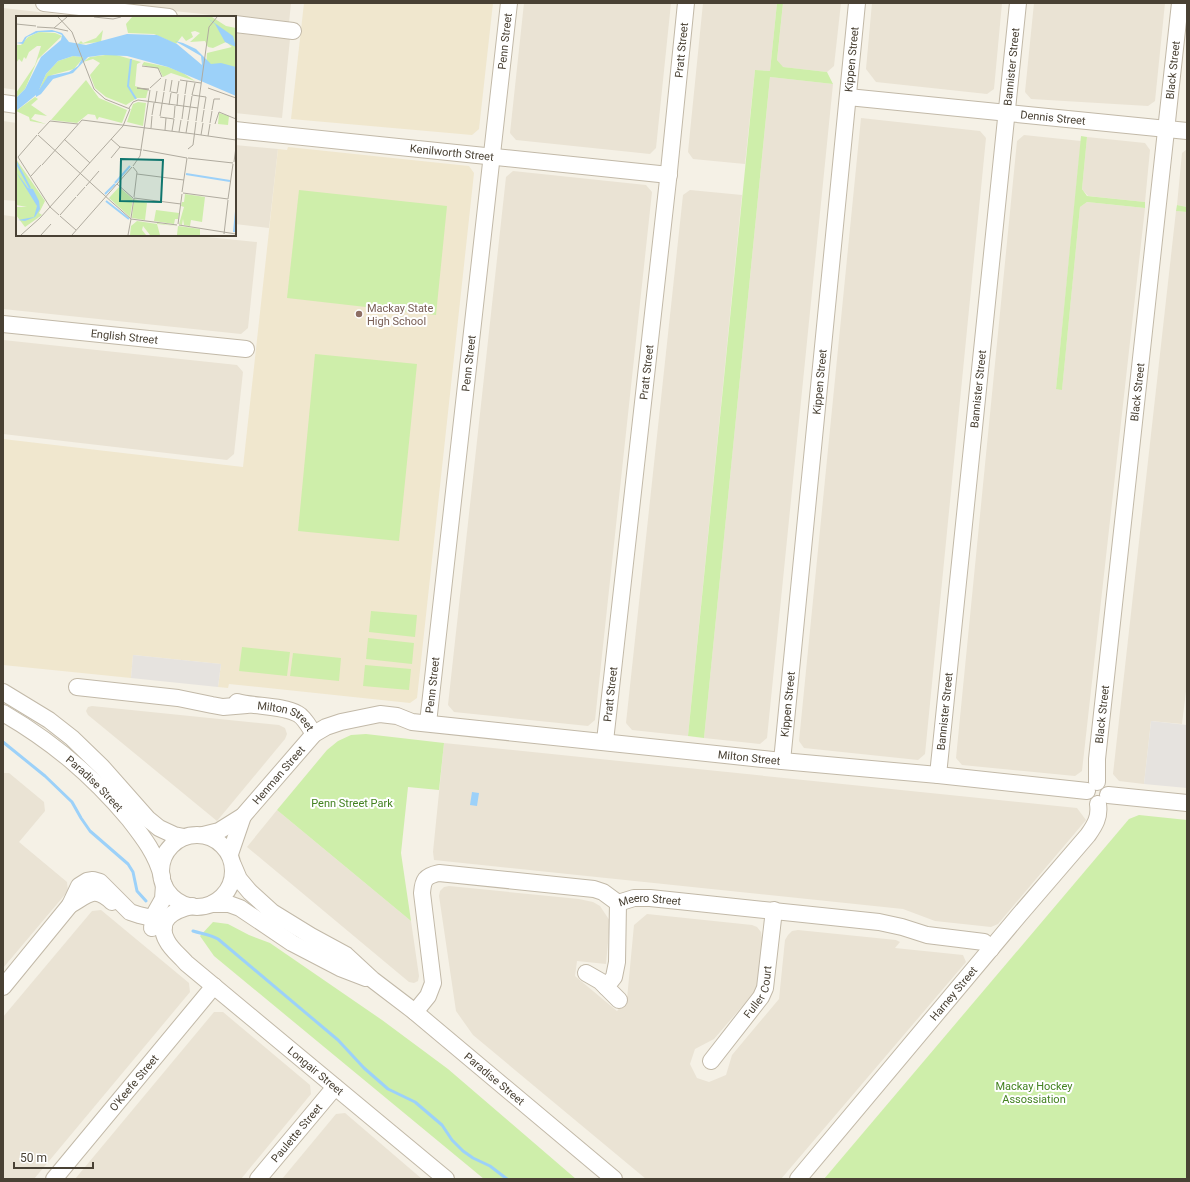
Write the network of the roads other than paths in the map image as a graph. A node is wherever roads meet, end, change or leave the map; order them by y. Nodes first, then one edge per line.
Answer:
1 (44, 3) edge
2 (509, 3) edge
3 (686, 3) edge
4 (857, 3) edge
5 (1018, 3) edge
6 (1180, 3) edge
7 (160, 16) edge
8 (236, 24) edge
9 (293, 31) dead end
10 (848, 97) junction
11 (3, 104) edge
12 (16, 105) edge
13 (1006, 113) junction
14 (1167, 129) junction
15 (236, 130) edge
16 (1187, 131) edge
17 (491, 156) junction
18 (669, 176) junction
19 (3, 324) edge
20 (246, 348) dead end
21 (77, 687) dead end
22 (5, 692) edge
23 (3, 713) edge
24 (428, 723) junction
25 (314, 734) junction
26 (605, 741) junction
27 (782, 761) junction
28 (938, 775) junction
29 (1092, 787) junction
30 (1103, 800) junction
31 (1187, 803) edge
32 (243, 816) junction
33 (203, 835) junction
34 (184, 837) junction
35 (231, 860) junction
36 (163, 881) junction
37 (618, 903) junction
38 (212, 904) junction
39 (192, 906) junction
40 (774, 910) junction
41 (156, 924) junction
42 (991, 949) junction
43 (586, 973) dead end
44 (373, 980) junction
45 (214, 986) junction
46 (3, 987) edge
47 (606, 987) junction
48 (619, 1000) dead end
49 (415, 1012) junction
50 (711, 1061) dead end
51 (335, 1087) junction
52 (54, 1179) edge
53 (258, 1179) edge
54 (446, 1179) edge
55 (614, 1179) edge
56 (798, 1179) edge

1 - 7 street
2 - 17 street, Penn Street
3 - 18 street, Pratt Street
4 - 10 street, Kippen Street
5 - 13 street, Bannister Street
6 - 14 street, Black Street
8 - 9 street
10 - 13 street, Dennis Street
10 - 27 street, Kippen Street
11 - 12 street
13 - 14 street, Dennis Street
13 - 28 street, Bannister Street
14 - 16 street, Dennis Street
14 - 29 street, Black Street
15 - 17 street, Kenilworth Street
17 - 18 street, Kenilworth Street
17 - 24 street, Penn Street
18 - 26 street, Pratt Street
19 - 20 street, English Street
21 - 25 street, Milton Street
22 - 34 street, Paradise Street
23 - 36 street, Paradise Street
24 - 25 street, Milton Street
24 - 26 street, Milton Street
25 - 32 street, Henman Street
26 - 27 street, Milton Street
27 - 28 street, Milton Street
28 - 29 street, Milton Street
29 - 30 street
30 - 31 street
30 - 42 street, Harney Street
32 - 33 street, Henman Street
32 - 35 street, Henman Street
33 - 34 street
33 - 35 street
34 - 36 street
35 - 38 street
35 - 44 street, Paradise Street
36 - 39 street
36 - 41 street
37 - 40 street, Meero Street
37 - 47 street
37 - 49 street, Meero Street
38 - 39 street
38 - 44 street, Paradise Street
39 - 41 street
40 - 42 street, Meero Street
40 - 50 street, Fuller Court
41 - 45 street, Longair Street
41 - 46 street
42 - 56 street, Harney Street
43 - 47 street
44 - 49 street, Paradise Street
45 - 51 street, Longair Street
45 - 52 street, O'Keefe Street
47 - 48 street
49 - 55 street, Paradise Street
51 - 53 street, Paulette Street
51 - 54 street, Longair Street

